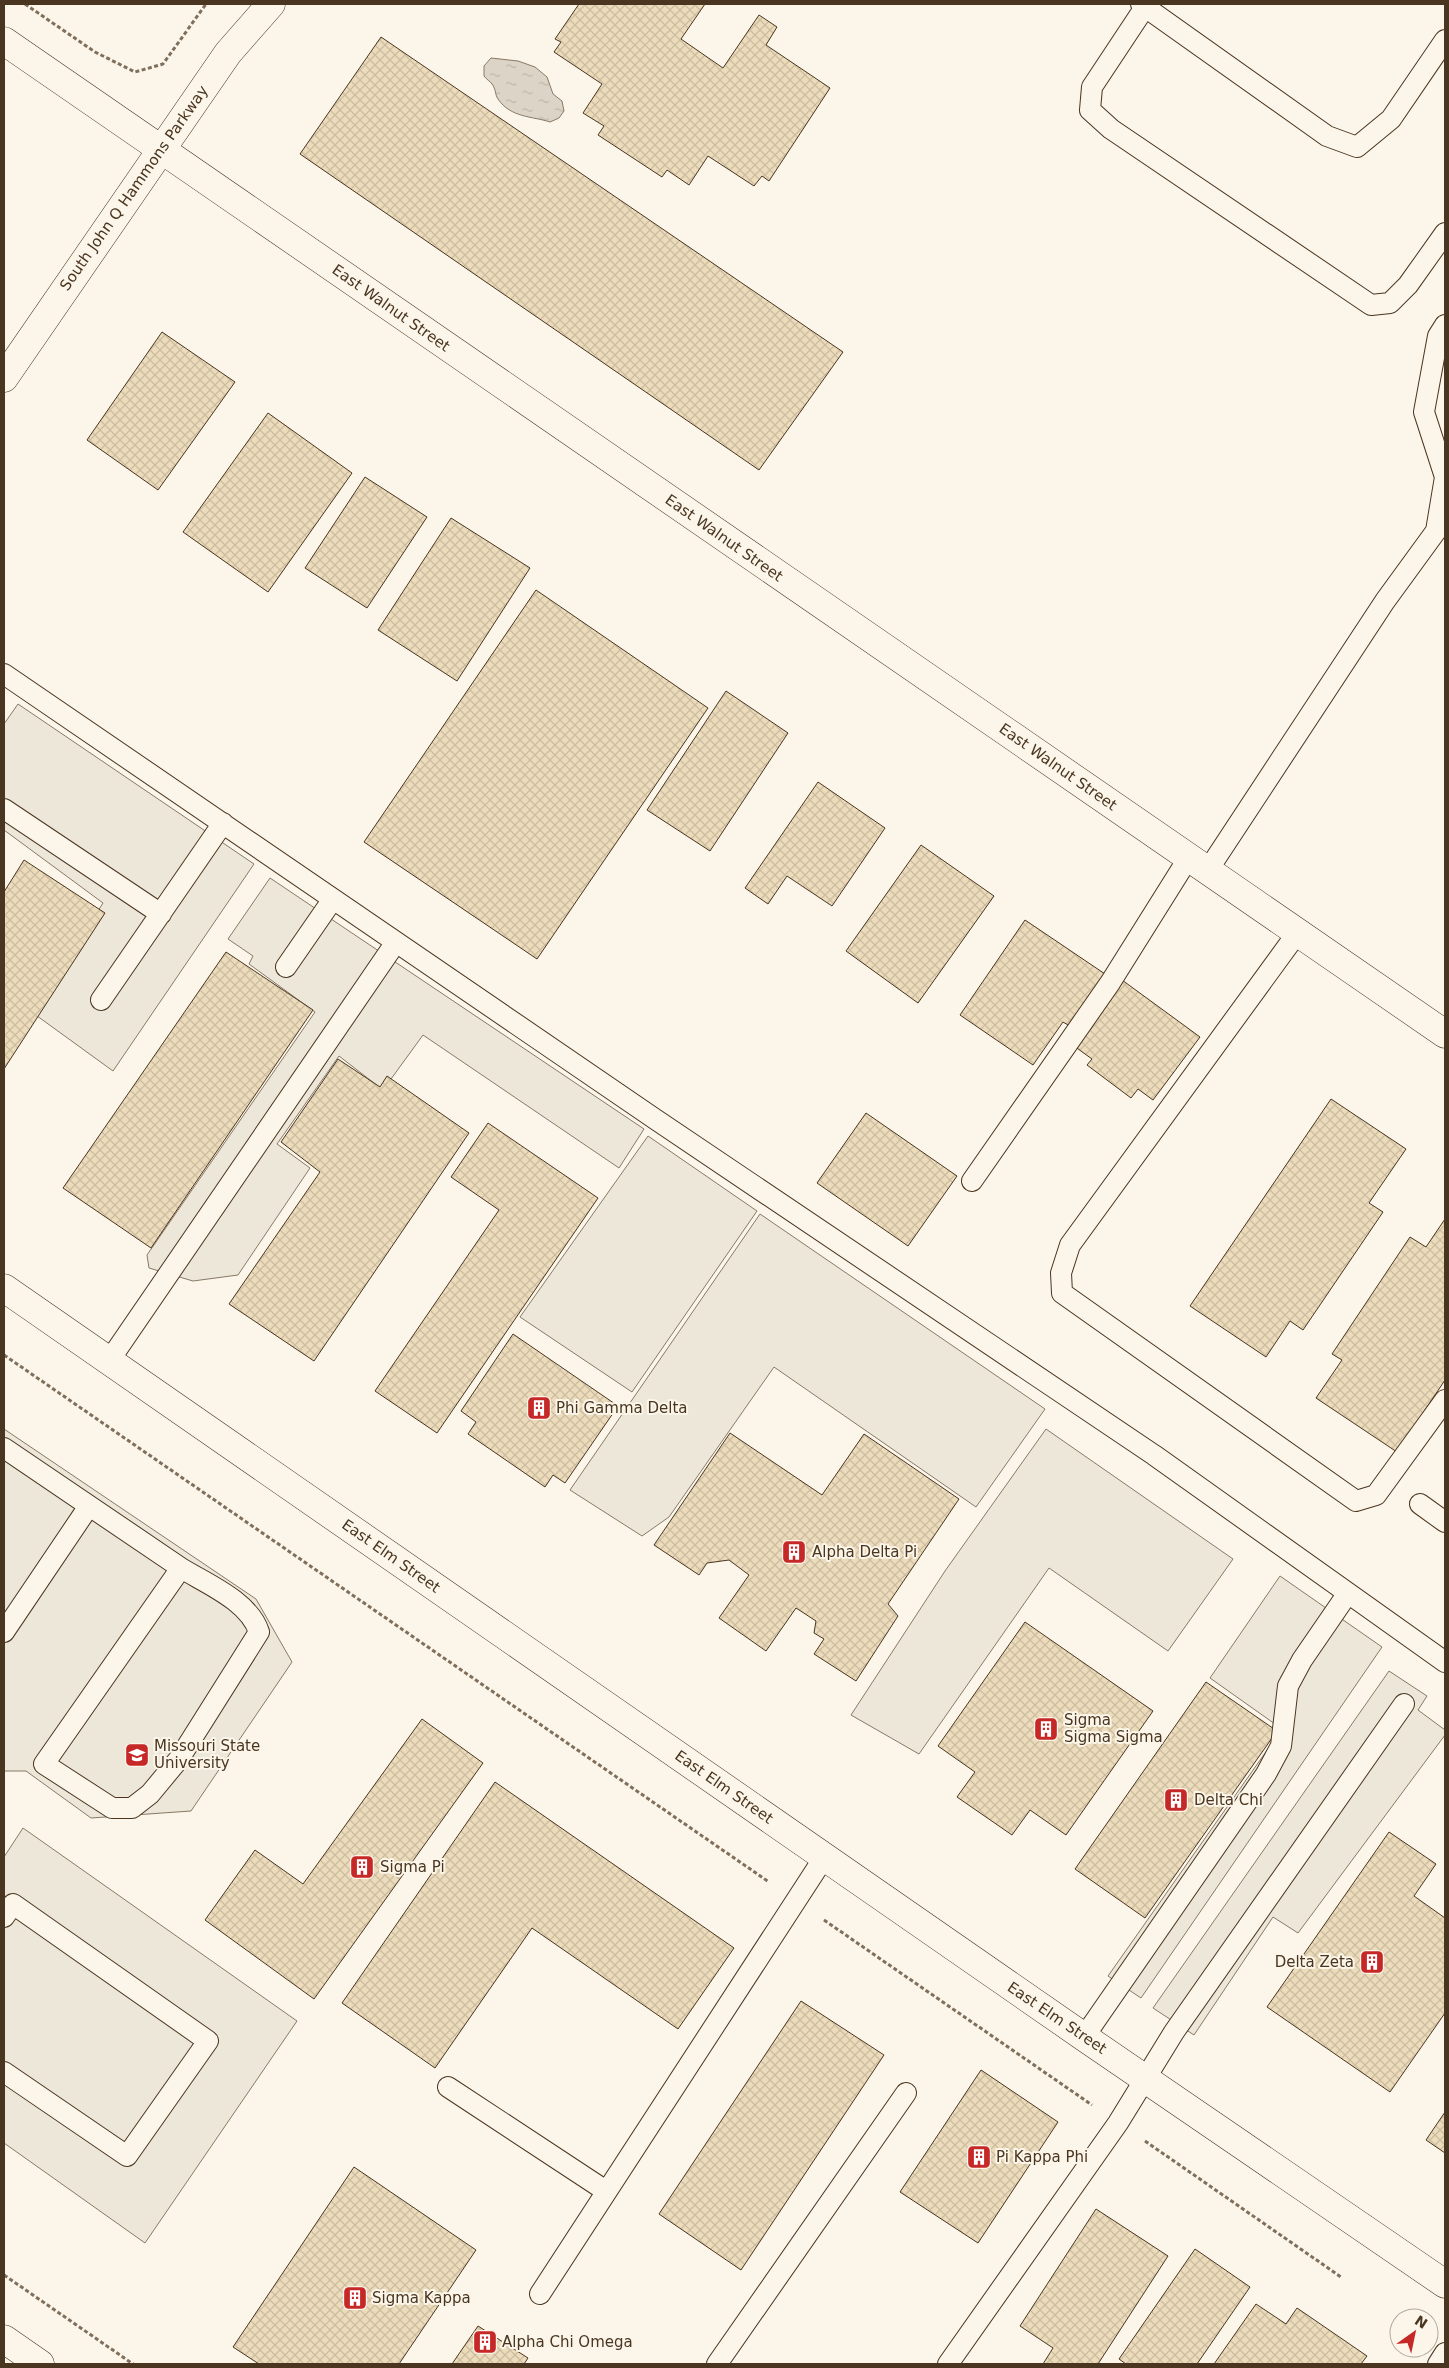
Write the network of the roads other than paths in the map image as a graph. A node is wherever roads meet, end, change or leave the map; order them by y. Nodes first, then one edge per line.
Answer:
1 (271, 4) edge
2 (1143, 5) edge
3 (1445, 40) edge
4 (4, 41) edge
5 (161, 149) junction
6 (1445, 234) edge
7 (1445, 325) edge
8 (4, 378) edge
9 (4, 674) edge
10 (4, 809) edge
11 (223, 823) junction
12 (1198, 863) junction
13 (332, 899) junction
14 (161, 914) junction
15 (1298, 932) junction
16 (396, 942) junction
17 (286, 968) dead end
18 (101, 1000) dead end
19 (1445, 1034) edge
20 (972, 1181) dead end
21 (4, 1288) edge
22 (109, 1361) junction
23 (1445, 1400) edge
24 (4, 1448) edge
25 (1420, 1504) dead end
26 (89, 1506) junction
27 (1445, 1522) edge
28 (181, 1568) junction
29 (1348, 1594) junction
30 (4, 1632) edge
31 (1445, 1662) edge
32 (1404, 1704) dead end
33 (825, 1856) junction
34 (4, 1917) edge
35 (1084, 2037) junction
36 (4, 2072) edge
37 (1145, 2077) junction
38 (448, 2087) dead end
39 (906, 2093) dead end
40 (606, 2191) junction
41 (1445, 2284) edge
42 (540, 2294) dead end
43 (4, 2339) edge
44 (1445, 2353) edge
45 (40, 2364) edge
46 (717, 2364) edge
47 (948, 2364) edge
48 (1438, 2364) edge

1 - 5 street, South John Q Hammons Parkway
2 - 3 lane
2 - 6 lane
4 - 5 street, East Walnut Street
5 - 8 street, South John Q Hammons Parkway
5 - 12 street, East Walnut Street
7 - 12 lane
9 - 11 lane
10 - 14 lane
11 - 13 lane
11 - 14 lane
12 - 15 street, East Walnut Street
12 - 20 lane
13 - 16 lane
13 - 17 lane
14 - 18 lane
15 - 19 street, East Walnut Street
15 - 23 lane
16 - 22 lane
16 - 29 lane
21 - 22 street, East Elm Street
22 - 33 street, East Elm Street
24 - 26 lane
25 - 27 lane
26 - 28 lane
26 - 30 lane
28 - 28 lane
29 - 31 lane
29 - 35 lane
32 - 37 lane
33 - 35 street, East Elm Street
33 - 40 lane
34 - 36 lane
35 - 37 street, East Elm Street
37 - 41 street, East Elm Street
37 - 47 lane
38 - 40 lane
39 - 46 lane
40 - 42 lane
43 - 45 street
44 - 48 lane

